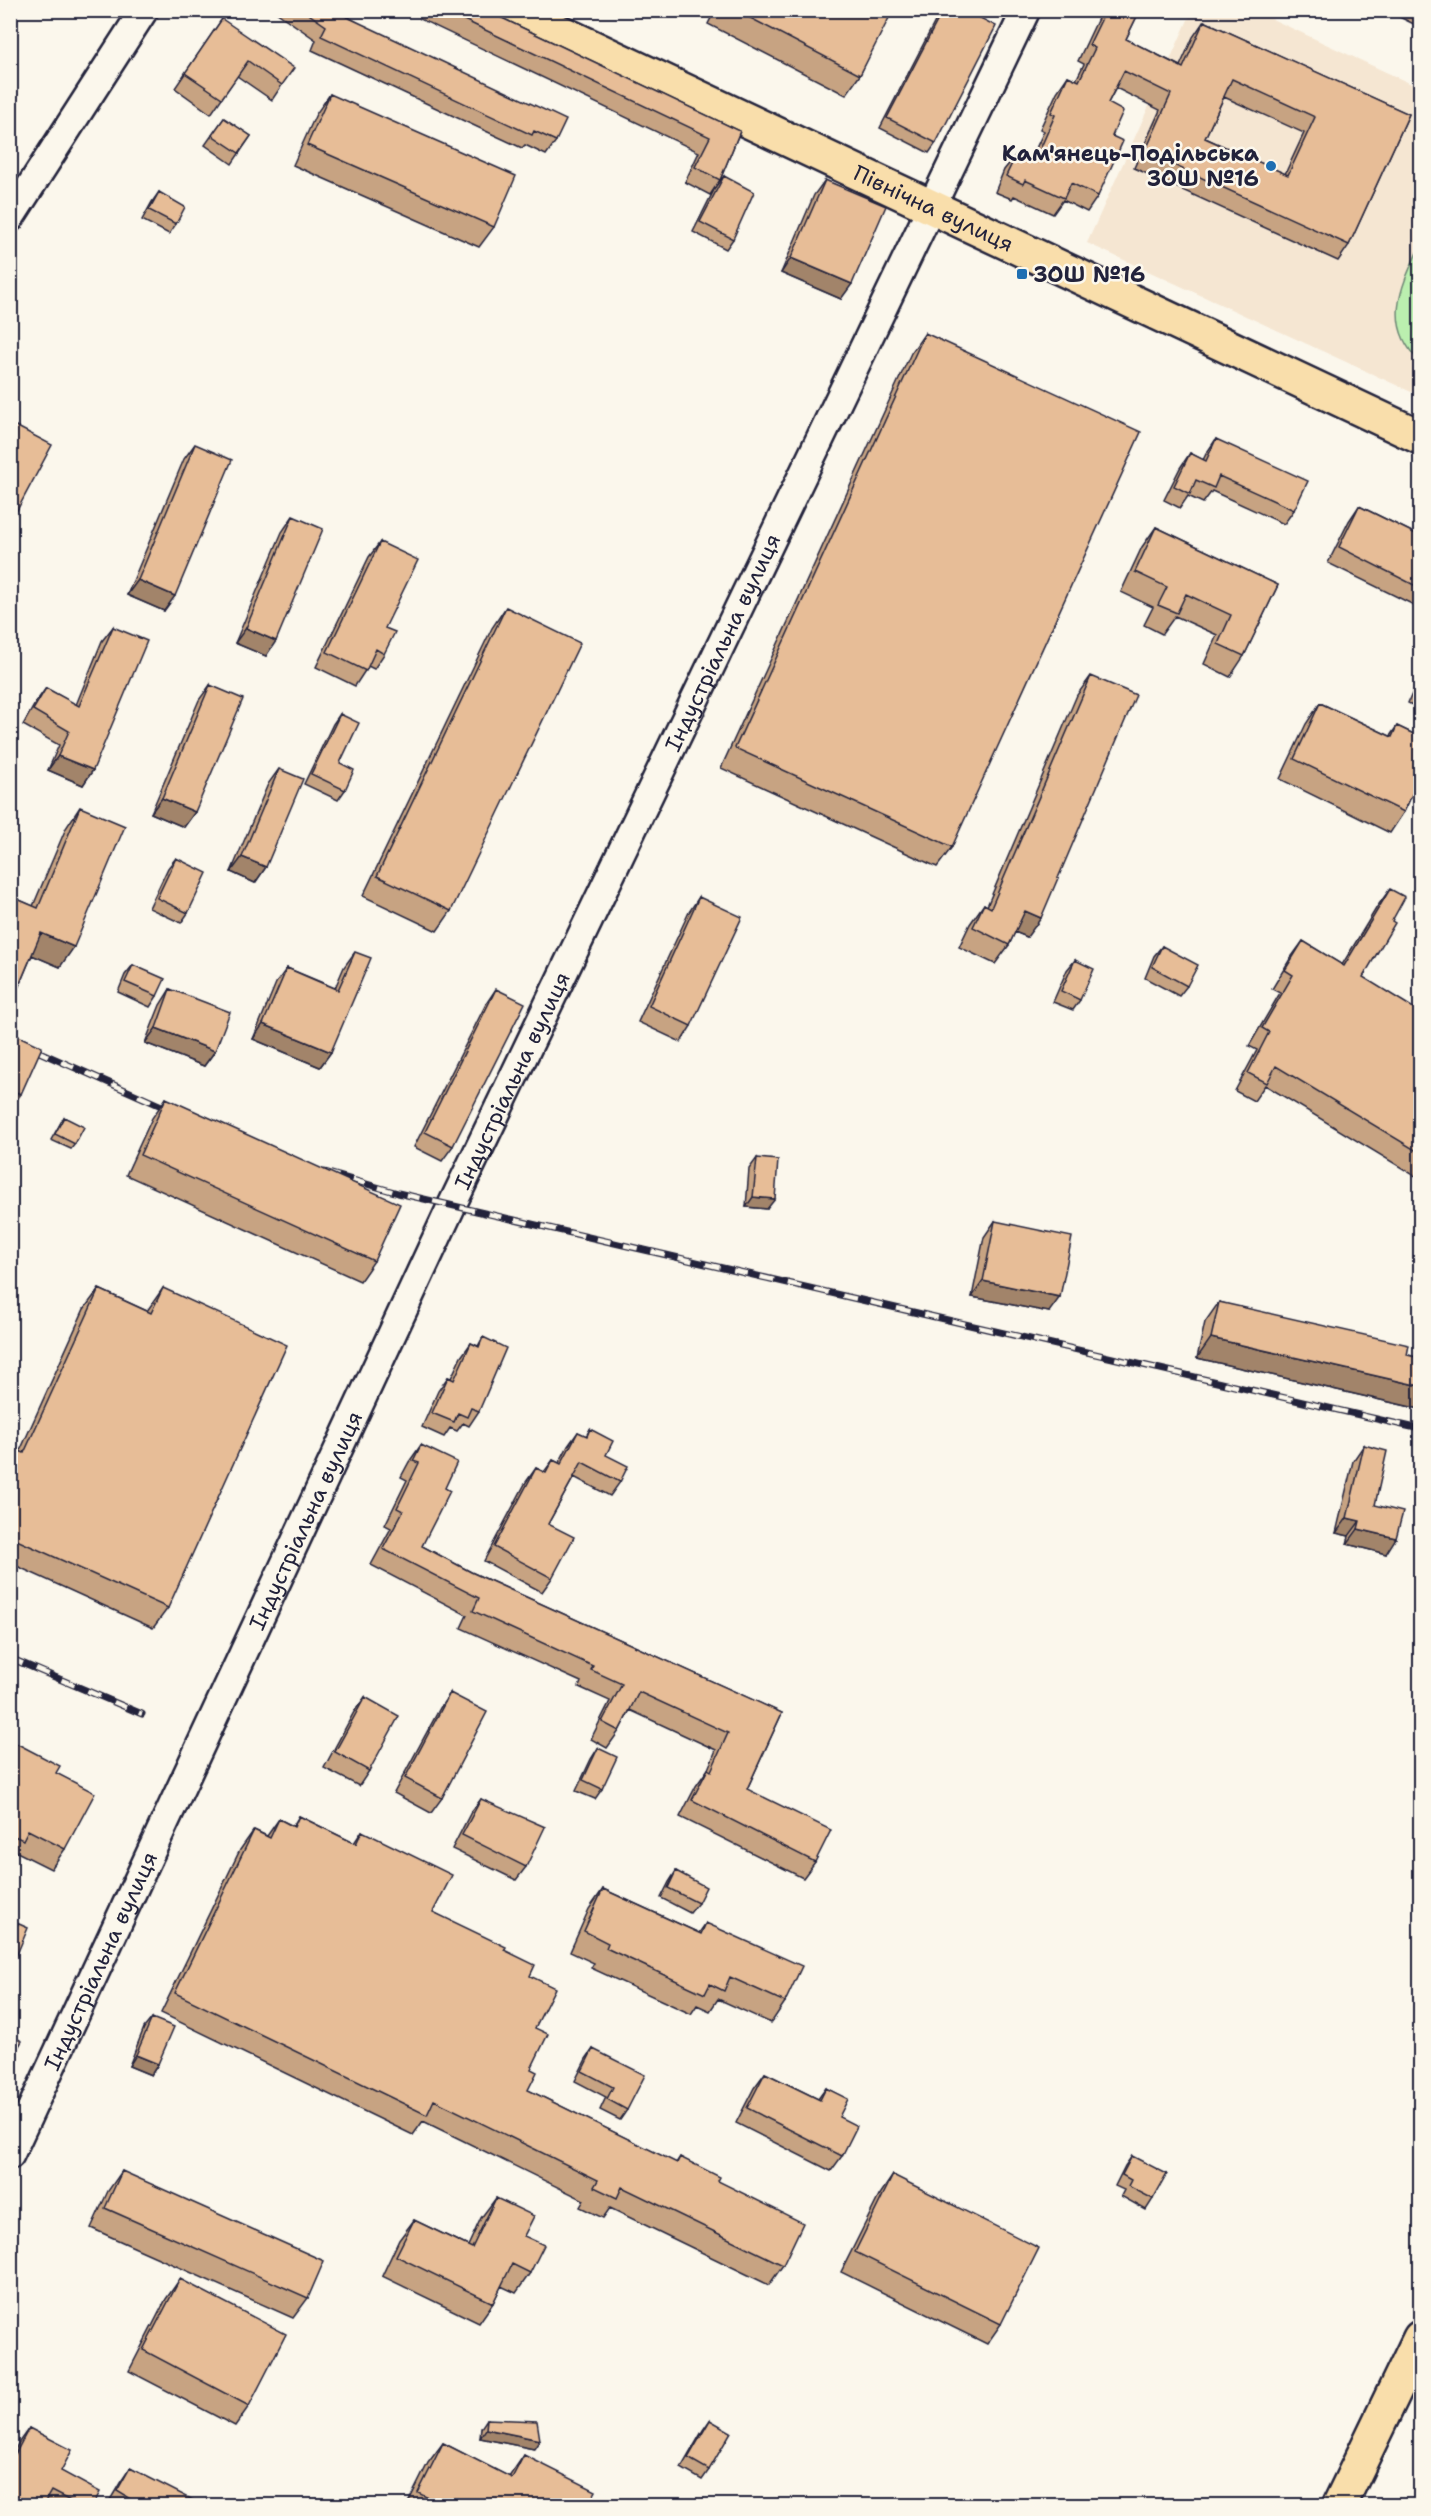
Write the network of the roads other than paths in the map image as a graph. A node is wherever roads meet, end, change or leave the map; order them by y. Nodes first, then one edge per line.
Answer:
1 (144, 10) edge
2 (513, 10) edge
3 (1026, 10) edge
4 (932, 210) junction
5 (10, 218) edge
6 (1420, 438) edge
7 (10, 2155) edge
8 (1420, 2338) edge
9 (1339, 2505) edge

1 - 5 street
2 - 4 main road, Північна вулиця
3 - 4 street, Індустріальна вулиця
4 - 6 main road, Північна вулиця
4 - 7 street, Індустріальна вулиця
8 - 9 main road

